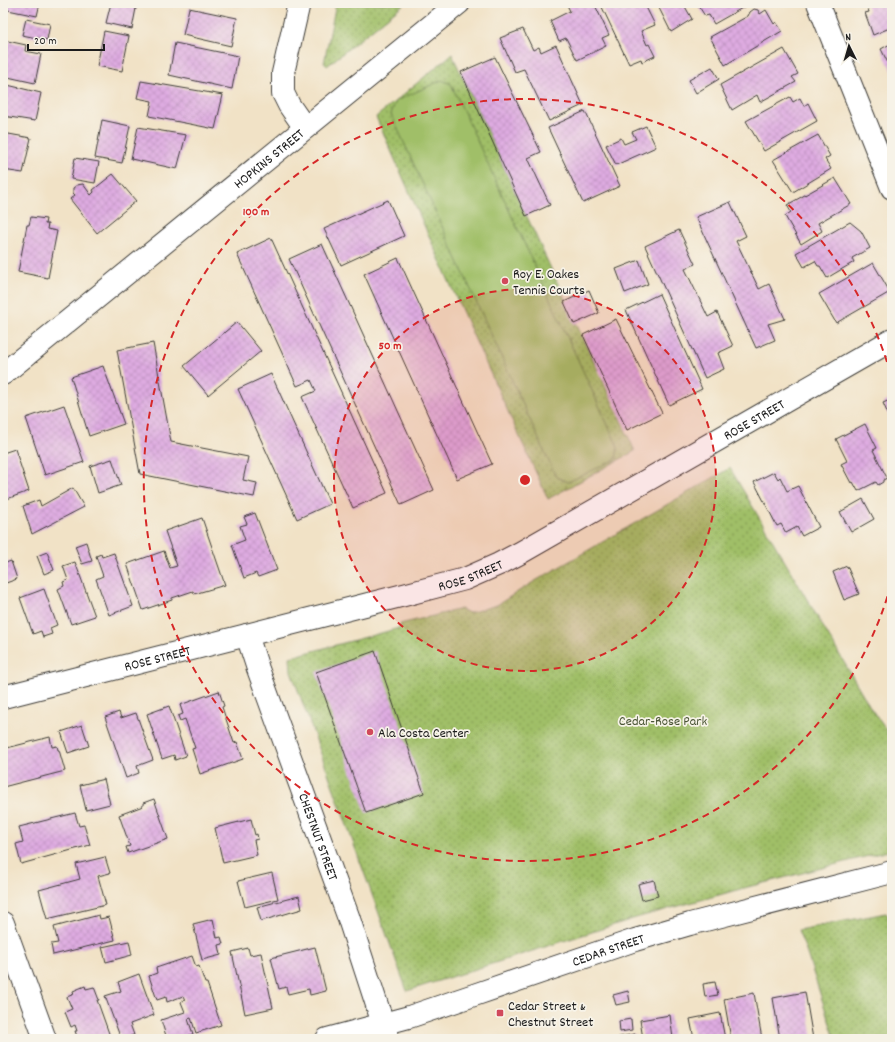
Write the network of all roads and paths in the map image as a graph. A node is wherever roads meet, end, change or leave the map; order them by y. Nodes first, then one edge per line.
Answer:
1 (299, 3) edge
2 (459, 3) edge
3 (818, 3) edge
4 (306, 128) junction
5 (892, 188) edge
6 (892, 340) edge
7 (3, 374) edge
8 (247, 635) junction
9 (3, 697) edge
10 (892, 872) edge
11 (3, 922) edge
12 (386, 1031) edge
13 (45, 1039) edge
14 (328, 1039) edge

1 - 4 street
2 - 4 street, HOPKINS STREET
3 - 5 street
4 - 7 street, HOPKINS STREET
6 - 8 street, ROSE STREET
8 - 9 street, ROSE STREET
8 - 12 street, CHESTNUT STREET
10 - 12 street, CEDAR STREET
11 - 13 street
12 - 14 street, CEDAR STREET

